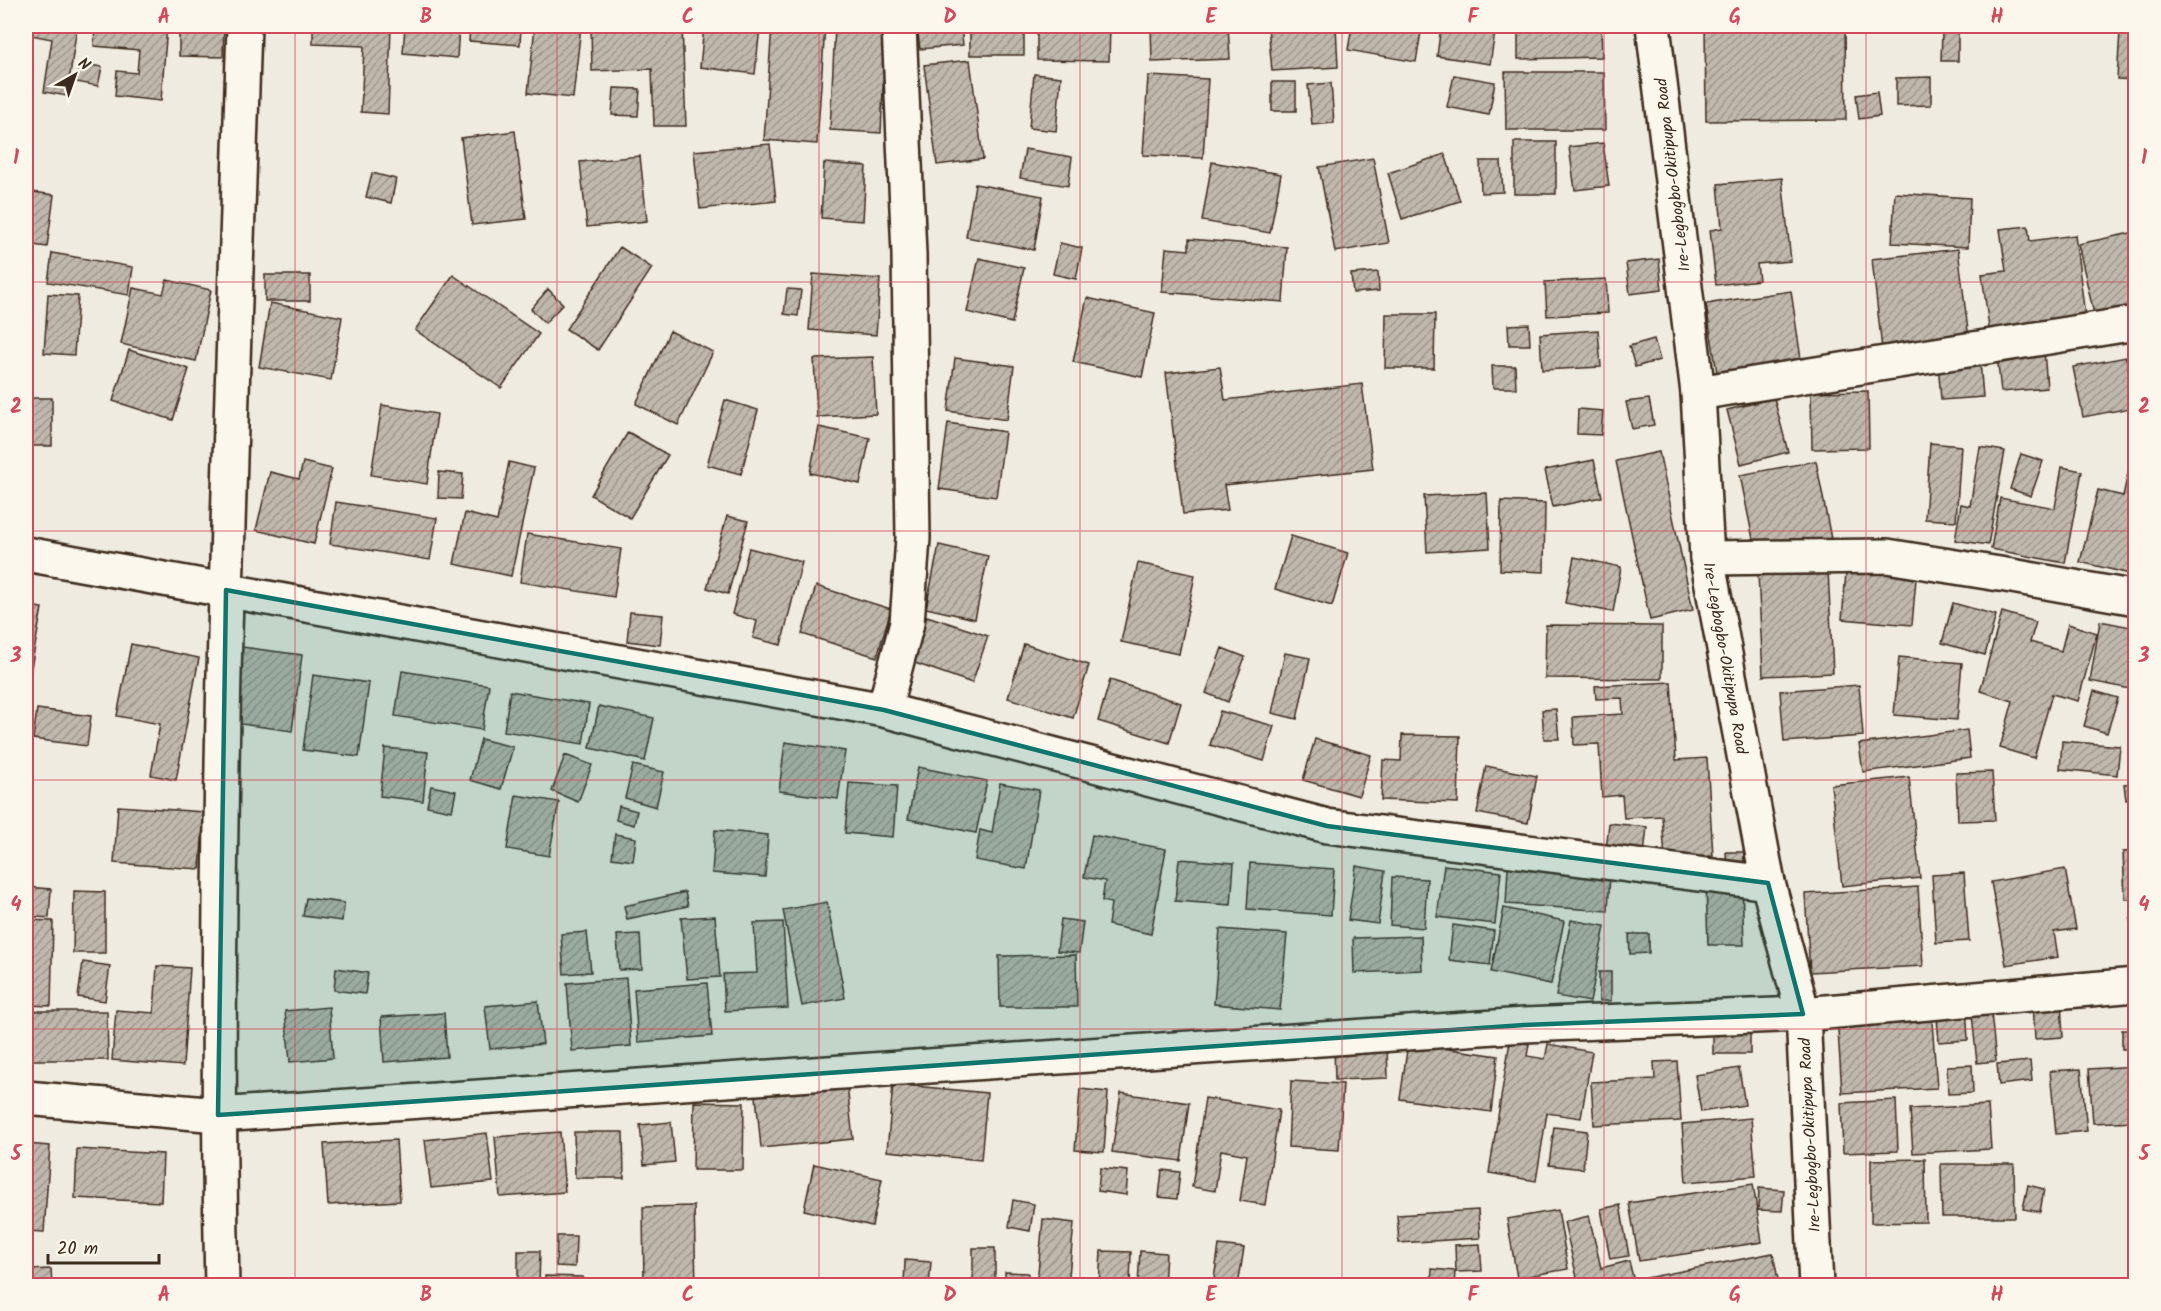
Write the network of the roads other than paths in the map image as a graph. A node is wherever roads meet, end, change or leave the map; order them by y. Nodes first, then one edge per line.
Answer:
1 (244, 26) edge
2 (899, 26) edge
3 (1653, 26) edge
4 (2136, 322) edge
5 (1698, 393) junction
6 (26, 554) edge
7 (1707, 558) junction
8 (226, 590) junction
9 (2136, 598) edge
10 (884, 710) junction
11 (1767, 883) junction
12 (2136, 985) edge
13 (1803, 1014) junction
14 (26, 1098) edge
15 (218, 1115) junction
16 (222, 1286) edge
17 (1816, 1286) edge

1 - 8 street
2 - 10 street
3 - 5 street, Ire-Legbogbo-Okitipupa Road
4 - 5 street
5 - 7 street, Ire-Legbogbo-Okitipupa Road
6 - 8 street
7 - 9 street
7 - 11 street, Ire-Legbogbo-Okitipupa Road
8 - 10 street
8 - 15 street
10 - 11 street
11 - 13 street, Ire-Legbogbo-Okitipupa Road
12 - 13 street
13 - 15 street
13 - 17 street, Ire-Legbogbo-Okitipupa Road
14 - 15 street
15 - 16 street

